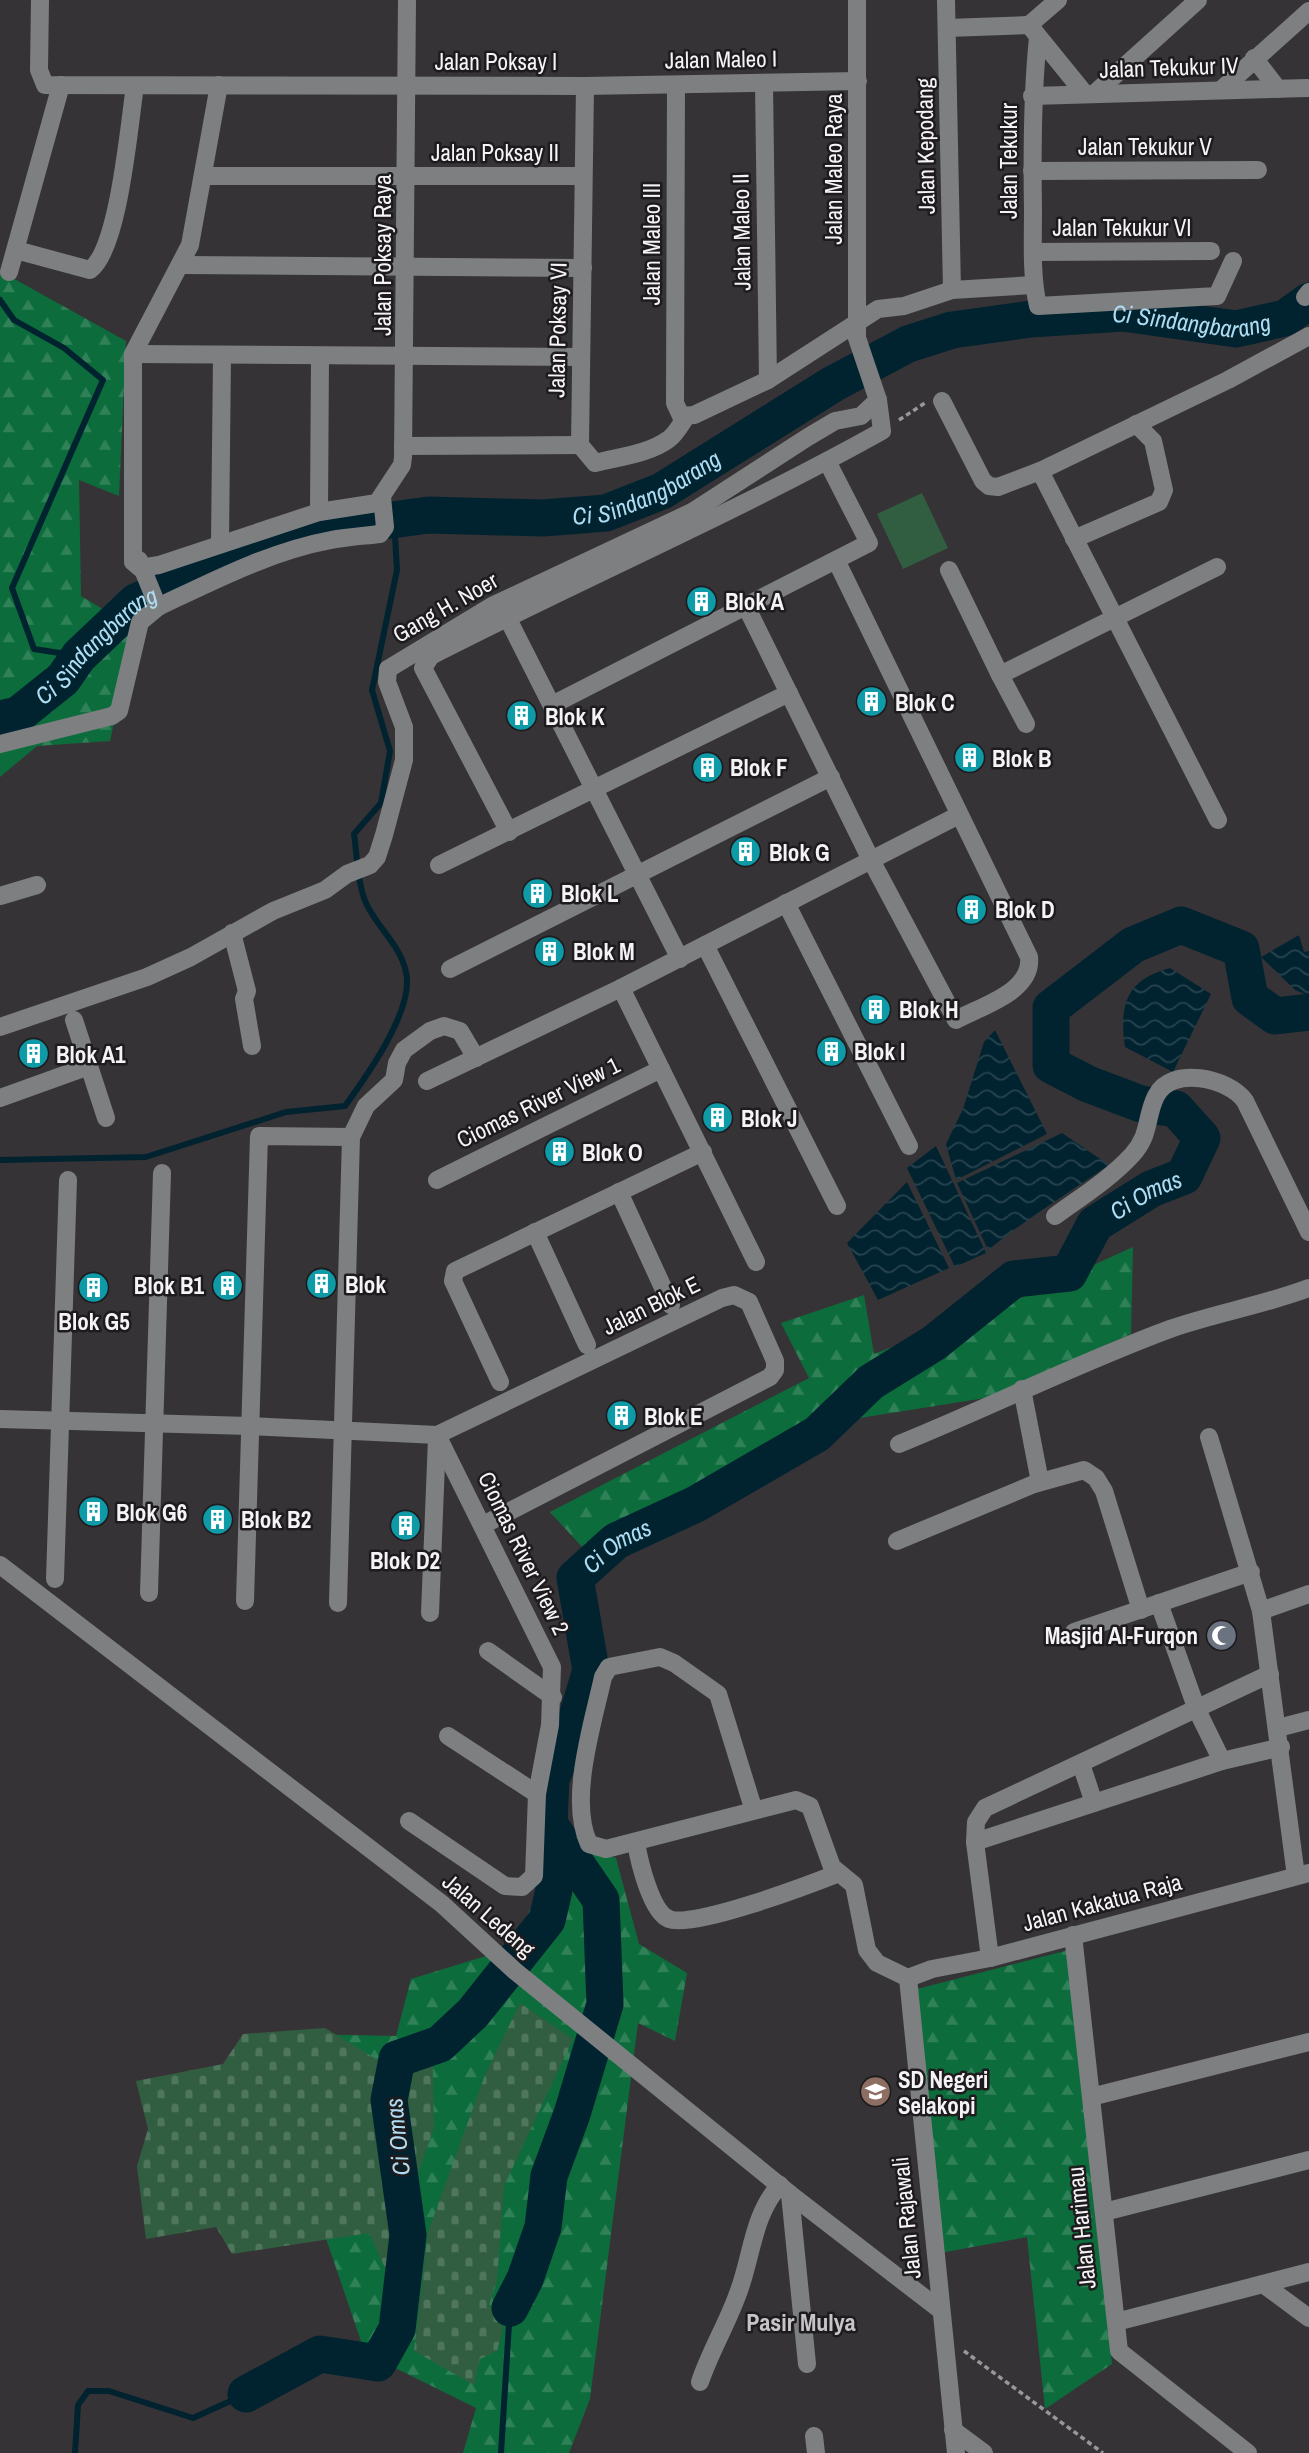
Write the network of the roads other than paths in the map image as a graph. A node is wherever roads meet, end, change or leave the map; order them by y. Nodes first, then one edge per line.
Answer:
1 (40, 0) edge
2 (407, 0) edge
3 (856, 0) edge
4 (946, 0) edge
5 (1058, 0) edge
6 (1198, 0) edge
7 (1309, 11) edge
8 (947, 28) junction
9 (1033, 32) junction
10 (1254, 58) junction
11 (858, 81) junction
12 (764, 83) junction
13 (61, 85) junction
14 (219, 85) junction
15 (676, 85) junction
16 (135, 86) junction
17 (407, 86) junction
18 (585, 86) junction
19 (1307, 88) dead end
20 (1278, 89) junction
21 (1221, 90) junction
22 (1089, 94) junction
23 (1032, 96) junction
24 (1258, 170) dead end
25 (1032, 171) junction
26 (407, 176) junction
27 (583, 176) junction
28 (204, 177) junction
29 (16, 250) junction
30 (1033, 251) junction
31 (1211, 251) dead end
32 (1233, 261) dead end
33 (182, 265) junction
34 (406, 266) junction
35 (583, 268) junction
36 (9, 272) dead end
37 (1033, 285) junction
38 (952, 290) junction
39 (857, 331) junction
40 (1309, 336) edge
41 (133, 354) junction
42 (222, 356) junction
43 (320, 357) junction
44 (581, 357) junction
45 (405, 358) junction
46 (768, 380) junction
47 (876, 394) junction
48 (943, 401) road end
49 (681, 410) junction
50 (1136, 424) junction
51 (580, 445) junction
52 (403, 446) junction
53 (827, 461) junction
54 (1040, 471) junction
55 (380, 500) junction
56 (319, 512) junction
57 (1074, 539) junction
58 (220, 542) junction
59 (836, 560) junction
60 (1217, 567) dead end
61 (949, 570) dead end
62 (140, 572) junction
63 (157, 605) junction
64 (746, 606) junction
65 (507, 617) junction
66 (1114, 619) junction
67 (1000, 675) junction
68 (789, 693) junction
69 (552, 705) junction
70 (1026, 724) dead end
71 (0, 744) edge
72 (831, 777) junction
73 (595, 791) junction
74 (959, 816) junction
75 (1218, 820) dead end
76 (509, 832) junction
77 (871, 860) junction
78 (439, 865) dead end
79 (638, 876) junction
80 (37, 885) dead end
81 (0, 896) edge
82 (786, 903) junction
83 (232, 933) junction
84 (705, 945) junction
85 (680, 959) junction
86 (450, 969) dead end
87 (621, 988) junction
88 (74, 1020) dead end
89 (0, 1027) edge
90 (252, 1046) dead end
91 (476, 1058) junction
92 (89, 1066) junction
93 (662, 1069) junction
94 (427, 1081) dead end
95 (0, 1098) edge
96 (106, 1118) dead end
97 (351, 1137) junction
98 (909, 1146) dead end
99 (703, 1152) junction
100 (162, 1173) dead end
101 (68, 1180) dead end
102 (437, 1180) dead end
103 (619, 1192) junction
104 (838, 1206) dead end
105 (1055, 1216) dead end
106 (535, 1232) junction
107 (1309, 1232) edge
108 (756, 1262) dead end
109 (1309, 1288) edge
110 (671, 1305) dead end
111 (587, 1345) dead end
112 (500, 1382) dead end
113 (1022, 1389) junction
114 (0, 1419) edge
115 (58, 1420) junction
116 (155, 1422) junction
117 (249, 1426) junction
118 (343, 1430) junction
119 (437, 1435) junction
120 (1209, 1437) dead end
121 (899, 1444) dead end
122 (1040, 1482) junction
123 (483, 1525) junction
124 (897, 1541) dead end
125 (0, 1565) edge
126 (1251, 1572) junction
127 (55, 1579) dead end
128 (149, 1593) dead end
129 (1309, 1594) edge
130 (245, 1601) dead end
131 (338, 1603) dead end
132 (1159, 1603) junction
133 (1141, 1610) junction
134 (1261, 1611) junction
135 (430, 1613) dead end
136 (1074, 1632) dead end
137 (488, 1651) dead end
138 (1270, 1674) junction
139 (553, 1697) junction
140 (1197, 1710) junction
141 (1309, 1720) edge
142 (1278, 1728) junction
143 (448, 1736) dead end
144 (1281, 1747) junction
145 (1223, 1761) junction
146 (1081, 1764) junction
147 (537, 1794) junction
148 (1094, 1803) junction
149 (754, 1811) junction
150 (409, 1821) dead end
151 (636, 1842) junction
152 (975, 1842) junction
153 (839, 1873) junction
154 (1303, 1874) edge
155 (1073, 1935) junction
156 (990, 1958) junction
157 (908, 1978) junction
158 (1309, 2042) edge
159 (1091, 2097) junction
160 (1309, 2160) edge
161 (785, 2189) junction
162 (1104, 2212) junction
163 (1309, 2272) edge
164 (1263, 2284) junction
165 (940, 2310) junction
166 (1309, 2318) edge
167 (1116, 2322) junction
168 (807, 2364) dead end
169 (700, 2382) dead end
170 (953, 2430) junction
171 (956, 2453) edge
172 (984, 2453) edge
173 (1248, 2453) edge

1 - 13 street
2 - 17 street, Jalan Poksay Raya
3 - 11 street, Jalan Maleo Raya
4 - 8 street, Jalan Kepodang
5 - 9 street
6 - 22 street
7 - 10 street
8 - 9 street
8 - 38 street, Jalan Kepodang
9 - 22 street
9 - 23 street, Jalan Tekukur
10 - 20 street
10 - 21 street
11 - 12 street, Jalan Maleo I
11 - 39 street, Jalan Maleo Raya
12 - 15 street, Jalan Maleo I
12 - 46 street, Jalan Maleo II
13 - 16 street, Jalan Poksay I
13 - 29 street
14 - 16 street, Jalan Poksay I
14 - 17 street, Jalan Poksay I
14 - 28 street
15 - 18 street, Jalan Maleo I
15 - 49 street, Jalan Maleo III
16 - 29 street
17 - 18 street, Jalan Poksay I
17 - 26 street, Jalan Poksay Raya
18 - 27 street, Jalan Poksay VI
19 - 20 street, Jalan Tekukur IV
20 - 21 street, Jalan Tekukur IV
21 - 22 street, Jalan Tekukur IV
22 - 23 street, Jalan Tekukur IV
23 - 25 street, Jalan Tekukur
24 - 25 street, Jalan Tekukur V
25 - 30 street, Jalan Tekukur
26 - 27 street, Jalan Poksay II
26 - 28 street, Jalan Poksay II
26 - 34 street, Jalan Poksay Raya
27 - 35 street, Jalan Poksay VI
28 - 33 street
29 - 36 street
30 - 31 street, Jalan Tekukur VI
30 - 37 street, Jalan Tekukur
32 - 37 street
33 - 34 street
33 - 41 street
34 - 35 street
34 - 45 street, Jalan Poksay Raya
35 - 44 street, Jalan Poksay VI
37 - 38 street
38 - 39 street
39 - 46 street
39 - 47 street, Jalan Maleo Raya
40 - 50 street
41 - 42 street
41 - 62 street
42 - 43 street
42 - 58 street
43 - 45 street
43 - 56 street
44 - 45 street
44 - 51 street, Jalan Poksay VI
45 - 52 street, Jalan Poksay Raya
46 - 49 street
47 - 53 street, Jalan Maleo Raya
47 - 83 street, Gang H. Noer
48 - 54 street
49 - 51 street
50 - 54 street
50 - 57 street
51 - 52 street
52 - 55 street, Jalan Poksay Raya
53 - 59 street
53 - 65 street
54 - 57 street
55 - 56 street
55 - 63 street
56 - 58 street
57 - 66 street
58 - 62 street
59 - 64 street
59 - 74 street
60 - 66 street
61 - 67 street
62 - 63 street
63 - 71 street
64 - 68 street
64 - 69 street
65 - 69 street
65 - 76 street
66 - 67 street
66 - 75 street
67 - 70 street
68 - 72 street
68 - 73 street
69 - 73 street
72 - 77 street
72 - 79 street
73 - 76 street
73 - 79 street
74 - 77 street
74 - 77 street
76 - 78 street
77 - 82 street
79 - 85 street
79 - 86 street
80 - 81 street
82 - 84 street
82 - 98 street
83 - 89 street, Gang H. Noer
83 - 90 street
84 - 85 street
84 - 104 street
85 - 87 street
87 - 91 street
87 - 93 street
88 - 92 street
91 - 94 street
91 - 97 street
92 - 95 street
92 - 96 street
93 - 99 street
93 - 102 street, Ciomas River View 1
97 - 117 street
97 - 118 street
99 - 103 street
99 - 108 street
100 - 116 street
101 - 115 street
103 - 106 street
103 - 110 street
105 - 107 street
106 - 111 street
106 - 112 street
109 - 113 street
113 - 121 street
113 - 122 street
114 - 115 street
115 - 116 street
115 - 127 street
116 - 117 street
116 - 128 street
117 - 118 street
117 - 130 street
118 - 119 street
118 - 131 street
119 - 123 street, Ciomas River View 2
119 - 123 street, Jalan Blok E
119 - 135 street
120 - 126 street
122 - 124 street
122 - 133 street
123 - 139 street, Ciomas River View 2
125 - 161 street, Jalan Ledeng
126 - 132 street
126 - 134 street
129 - 134 street
132 - 133 street
132 - 140 street
133 - 136 street
134 - 138 street
137 - 139 street
138 - 140 street
138 - 142 street
139 - 147 street, Ciomas River View 2
140 - 145 street
140 - 146 street
141 - 142 street
142 - 144 street
143 - 147 street
144 - 145 street
144 - 154 street
145 - 148 street
146 - 148 street
146 - 152 street
147 - 150 street, Ciomas River View 2
148 - 152 street
149 - 151 street
149 - 151 street
149 - 153 street
151 - 153 street
152 - 156 street
153 - 157 street
154 - 155 street, Jalan Kakatua Raja
155 - 156 street, Jalan Kakatua Raja
155 - 159 street, Jalan Harimau
156 - 157 street, Jalan Kakatua Raja
157 - 165 street, Jalan Rajawali
158 - 159 street
159 - 162 street, Jalan Harimau
160 - 162 street
161 - 165 street, Jalan Ledeng
161 - 168 street
161 - 169 street
162 - 167 street, Jalan Harimau
163 - 164 street
164 - 166 street
164 - 167 street
165 - 170 street, Jalan Rajawali
167 - 173 street, Jalan Harimau
170 - 171 street, Jalan Rajawali
170 - 172 street

